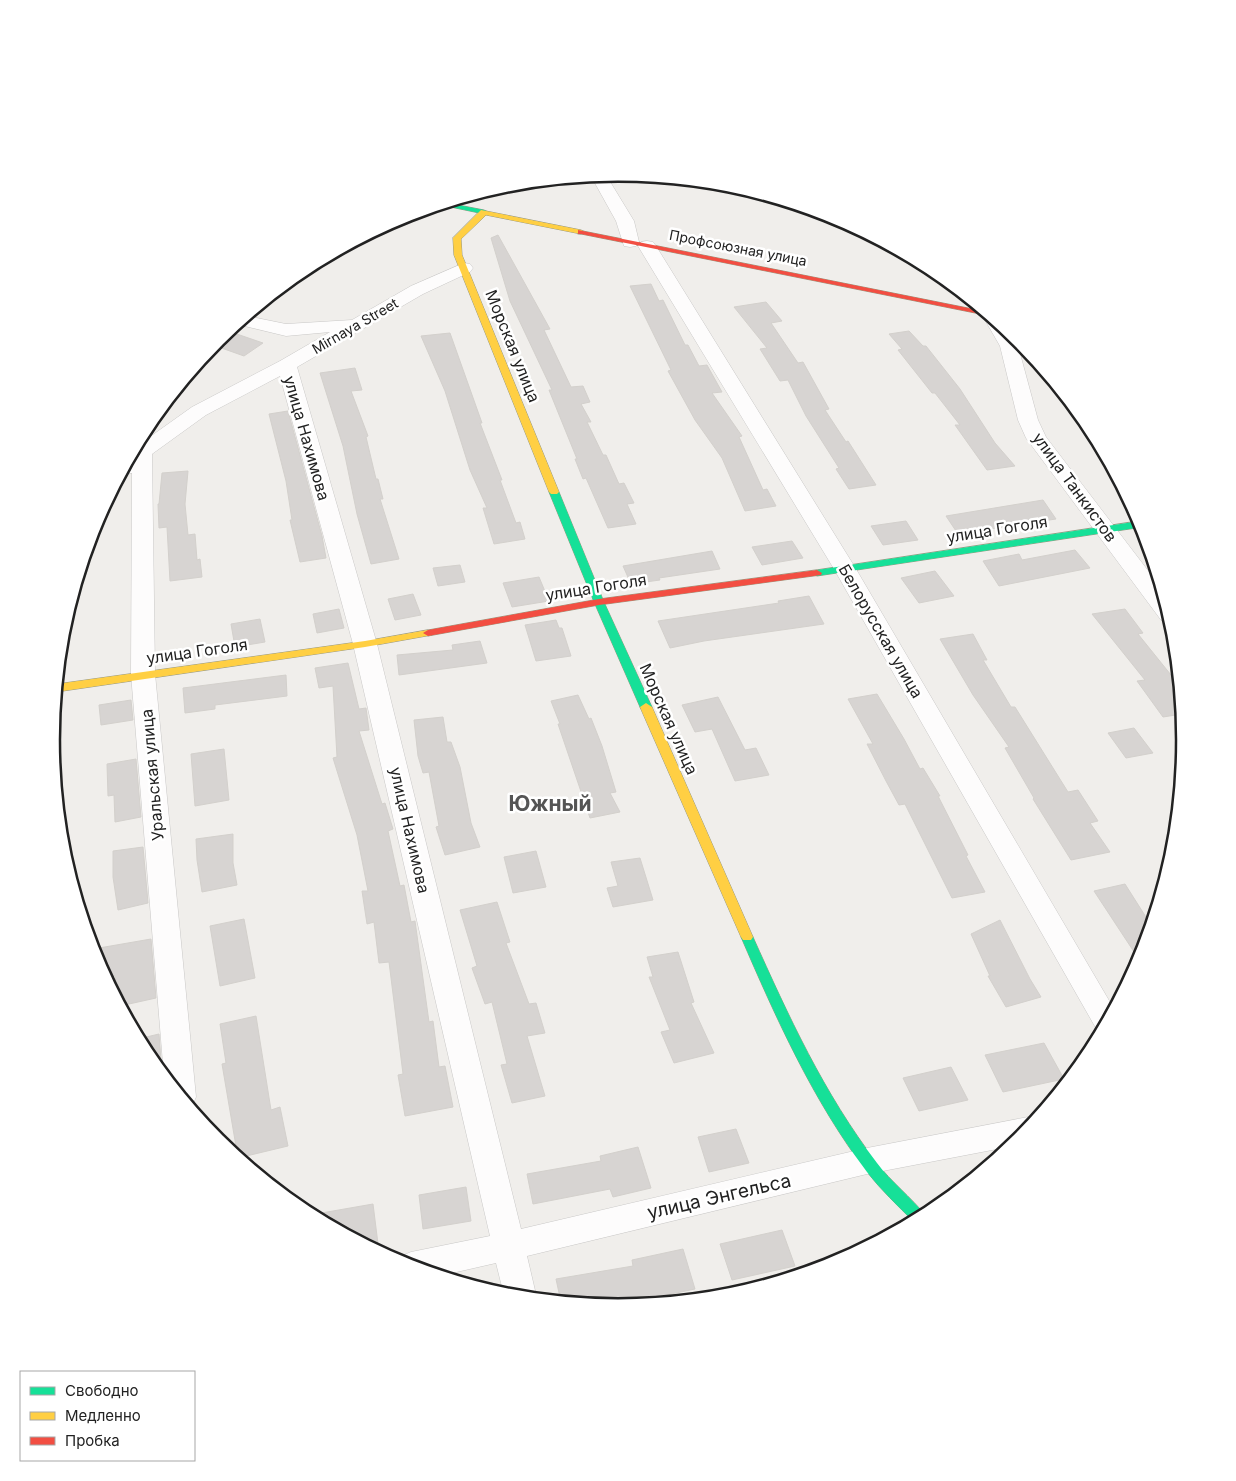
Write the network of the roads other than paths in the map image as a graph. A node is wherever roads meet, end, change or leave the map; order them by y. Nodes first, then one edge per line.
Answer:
1 (603, 183) edge
2 (458, 207) edge
3 (484, 212) junction
4 (639, 244) junction
5 (464, 268) junction
6 (974, 311) edge
7 (249, 322) edge
8 (356, 324) junction
9 (286, 330) junction
10 (1004, 338) edge
11 (290, 363) junction
12 (144, 446) edge
13 (138, 456) edge
14 (1133, 525) edge
15 (1106, 528) junction
16 (845, 569) junction
17 (1158, 600) edge
18 (599, 602) junction
19 (365, 644) junction
20 (143, 674) junction
21 (63, 687) edge
22 (1103, 1016) edge
23 (180, 1086) edge
24 (1015, 1132) edge
25 (867, 1160) junction
26 (914, 1213) edge
27 (509, 1246) junction
28 (425, 1264) edge
29 (519, 1290) edge

1 - 4 street, Белорусская улица
2 - 3 main road, Профсоюзная улица
3 - 4 main road, Профсоюзная улица
3 - 5 main road, Морская улица
4 - 6 main road, Профсоюзная улица
4 - 16 street, Белорусская улица
5 - 8 street, Mirnaya Street
5 - 18 main road, Морская улица
7 - 9 street
8 - 9 street
8 - 11 street, Mirnaya Street
9 - 11 street, улица Нахимова
10 - 15 street, улица Танкистов
11 - 12 street, Mirnaya Street
11 - 19 street, улица Нахимова
13 - 20 street, Уральская улица
14 - 15 main road, улица Гоголя
15 - 16 main road, улица Гоголя
15 - 17 street, улица Танкистов
16 - 18 main road, улица Гоголя
16 - 22 street, Белорусская улица
18 - 19 main road, улица Гоголя
18 - 25 main road, Морская улица
19 - 20 main road, улица Гоголя
19 - 27 street, улица Нахимова
20 - 21 main road, улица Гоголя
20 - 23 street, Уральская улица
24 - 25 street, улица Энгельса
25 - 26 main road, Морская улица
25 - 27 street, улица Энгельса
27 - 28 street, улица Энгельса
27 - 29 street, улица Нахимова

